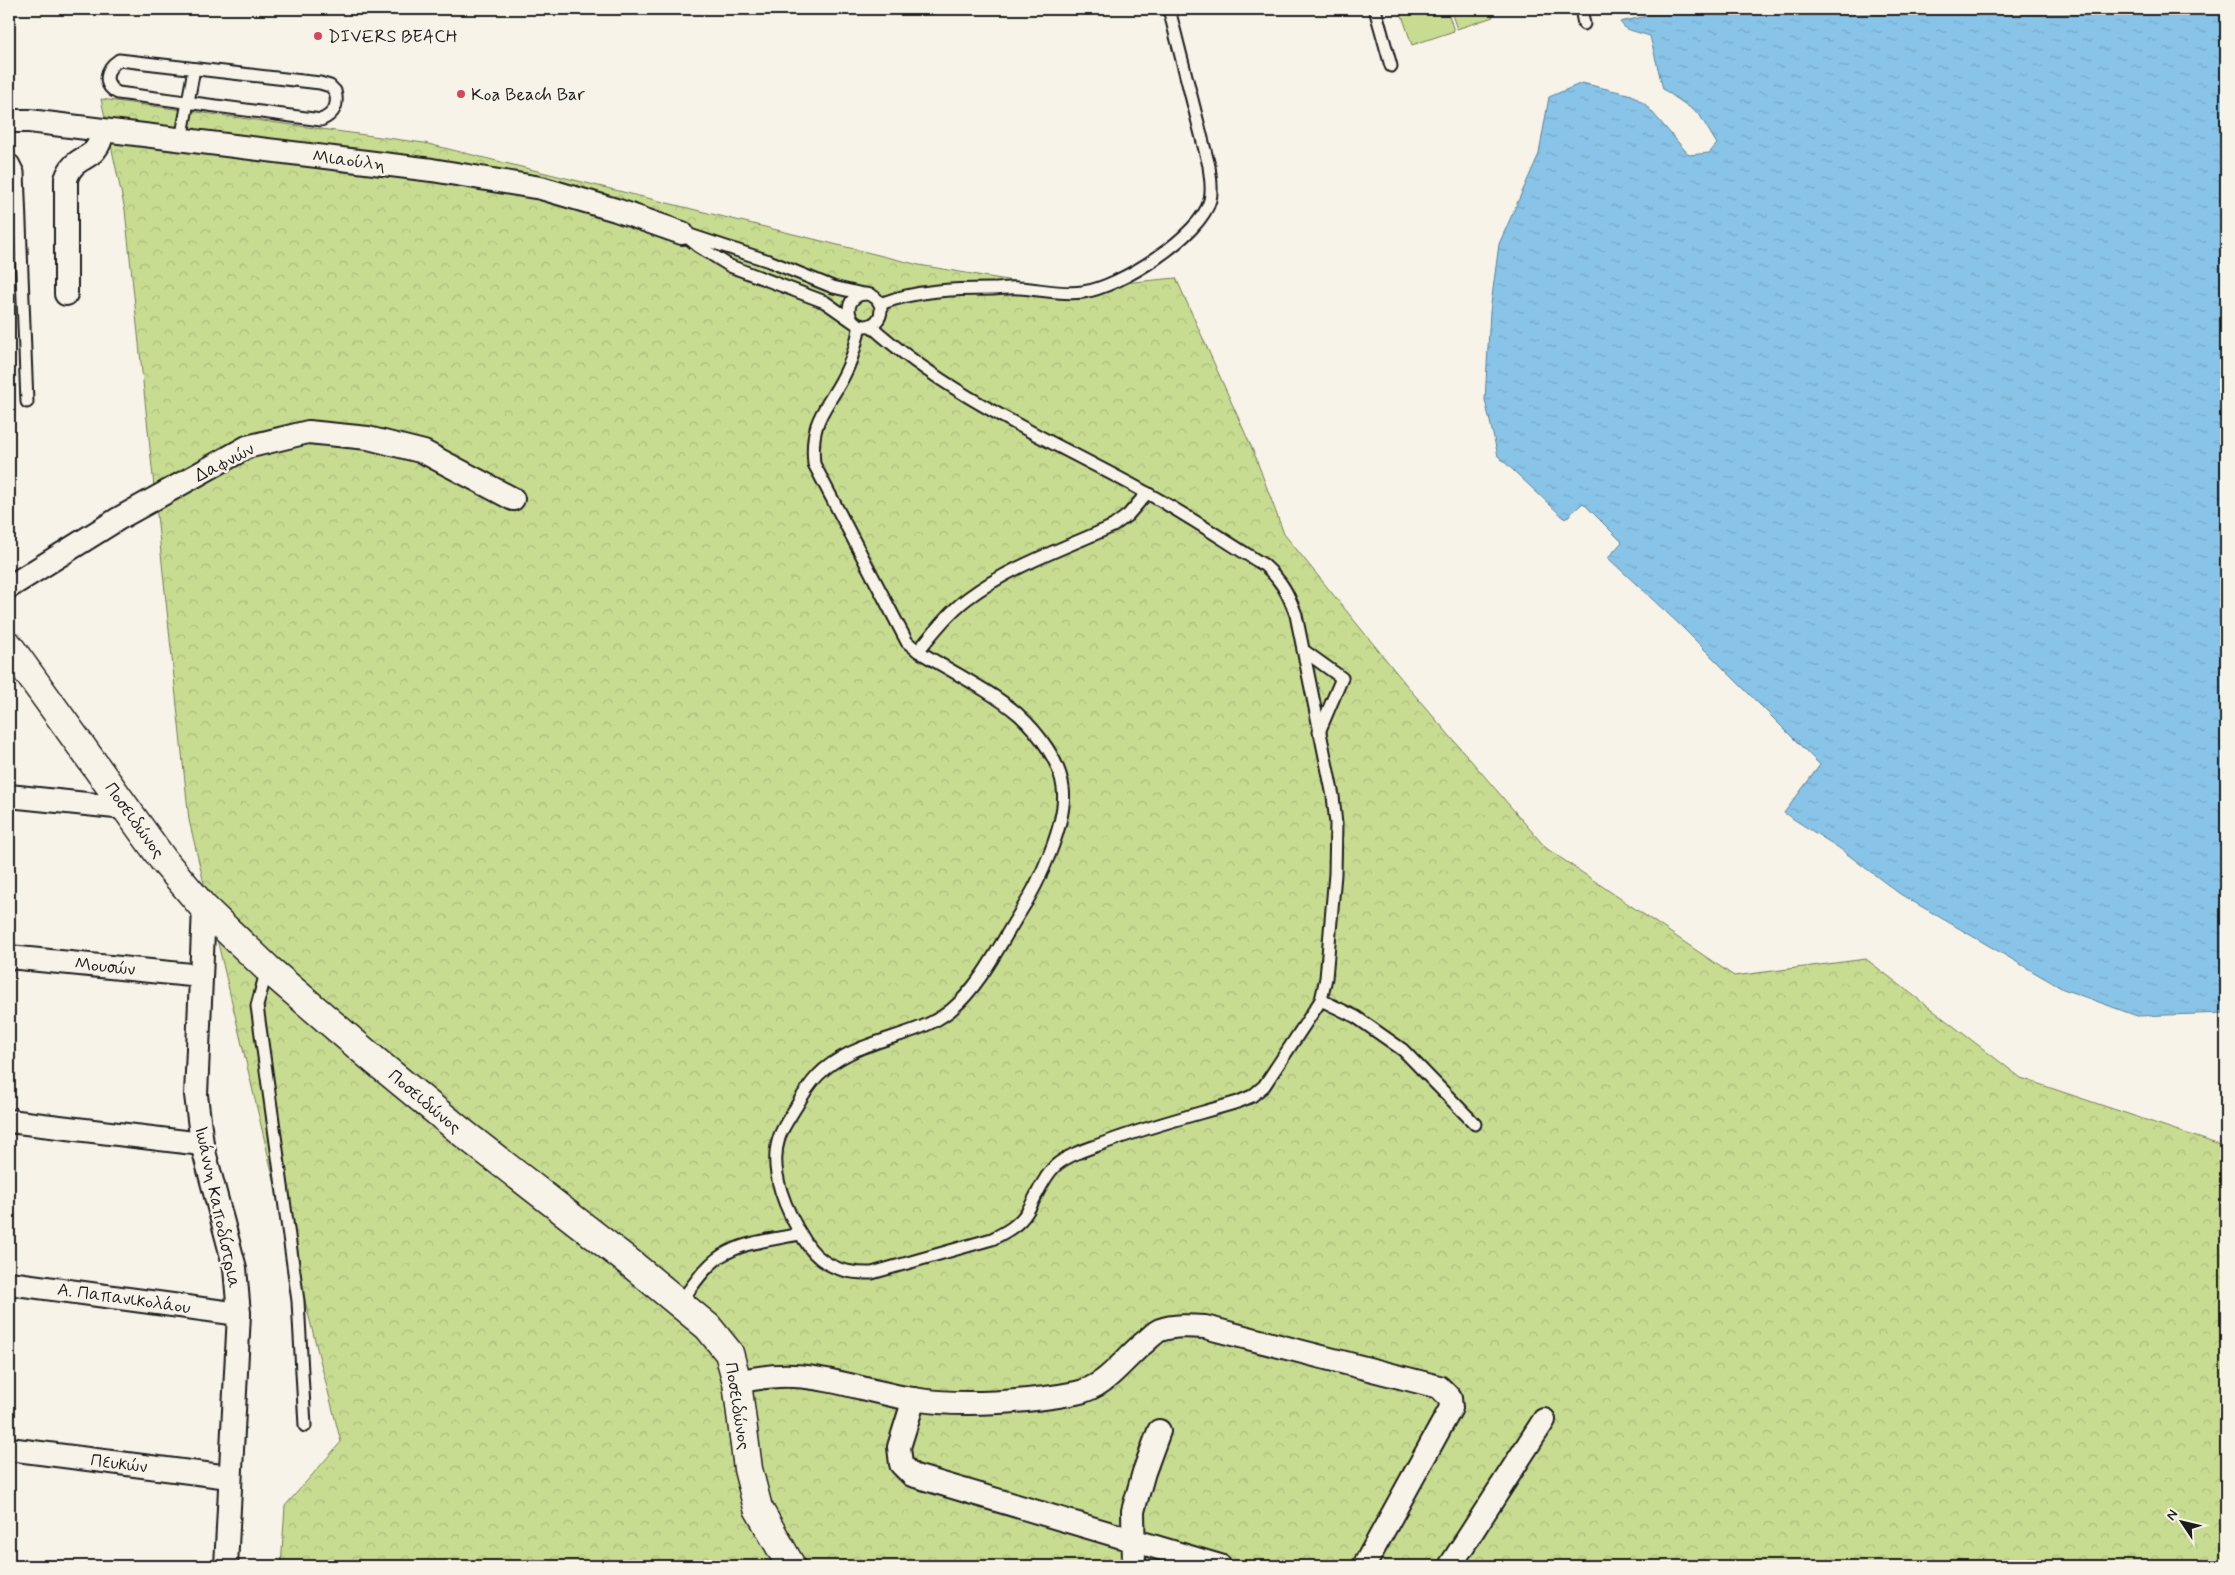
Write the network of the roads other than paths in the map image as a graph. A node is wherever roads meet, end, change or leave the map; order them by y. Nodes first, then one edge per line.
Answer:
1 (1169, 9) edge
2 (1375, 9) edge
3 (1581, 9) edge
4 (1584, 24) dead end
5 (1391, 66) dead end
6 (194, 69) junction
7 (188, 103) junction
8 (9, 121) edge
9 (103, 131) junction
10 (181, 140) junction
11 (9, 160) edge
12 (682, 233) junction
13 (66, 294) dead end
14 (863, 294) junction
15 (880, 304) junction
16 (861, 325) junction
17 (28, 402) dead end
18 (1147, 493) junction
19 (513, 499) dead end
20 (9, 587) edge
21 (9, 646) edge
22 (1303, 650) junction
23 (918, 652) junction
24 (1320, 732) junction
25 (9, 796) edge
26 (125, 808) junction
27 (204, 908) junction
28 (9, 957) edge
29 (267, 968) junction
30 (201, 976) junction
31 (1321, 1000) junction
32 (9, 1121) edge
33 (1475, 1124) dead end
34 (202, 1144) junction
35 (800, 1234) junction
36 (9, 1283) edge
37 (680, 1303) junction
38 (239, 1314) junction
39 (737, 1382) junction
40 (914, 1400) junction
41 (1544, 1420) dead end
42 (305, 1426) dead end
43 (1159, 1431) dead end
44 (9, 1449) edge
45 (229, 1477) junction
46 (1133, 1539) junction
47 (226, 1566) edge
48 (790, 1566) edge
49 (1134, 1566) edge
50 (1220, 1566) edge
51 (1364, 1566) edge
52 (1450, 1566) edge

1 - 15 lane
2 - 5 lane
3 - 4 lane
6 - 7 lane
6 - 7 lane
6 - 7 lane
7 - 10 lane
8 - 9 street, Μιαούλη
9 - 10 street, Μιαούλη
9 - 13 street
10 - 12 street, Μιαούλη
11 - 17 lane
12 - 14 lane
12 - 16 lane
14 - 15 lane
14 - 16 lane
15 - 16 lane
16 - 18 lane
16 - 23 lane
18 - 22 lane
18 - 23 lane
19 - 20 street, Δαφνών
21 - 26 street, Ποσειδώνος
22 - 24 lane
22 - 24 lane
23 - 35 lane
24 - 31 lane
25 - 26 street
26 - 27 street, Ποσειδώνος
27 - 29 street, Ποσειδώνος
27 - 30 street, Ιωάννη Καποδίστρια
28 - 30 street, Μουσών
29 - 37 street, Ποσειδώνος
29 - 42 lane
30 - 34 street, Ιωάννη Καποδίστρια
31 - 33 lane
31 - 35 lane
32 - 34 street
34 - 38 street, Ιωάννη Καποδίστρια
35 - 37 lane
36 - 38 street, Α. Παπανικολάου
37 - 39 street, Ποσειδώνος
38 - 45 street, Ιωάννη Καποδίστρια
39 - 40 street
39 - 48 street, Ποσειδώνος
40 - 46 street
40 - 51 street
41 - 52 street
43 - 46 street
44 - 45 street, Πευκών
45 - 47 street, Ιωάννη Καποδίστρια
46 - 49 street
46 - 50 street

